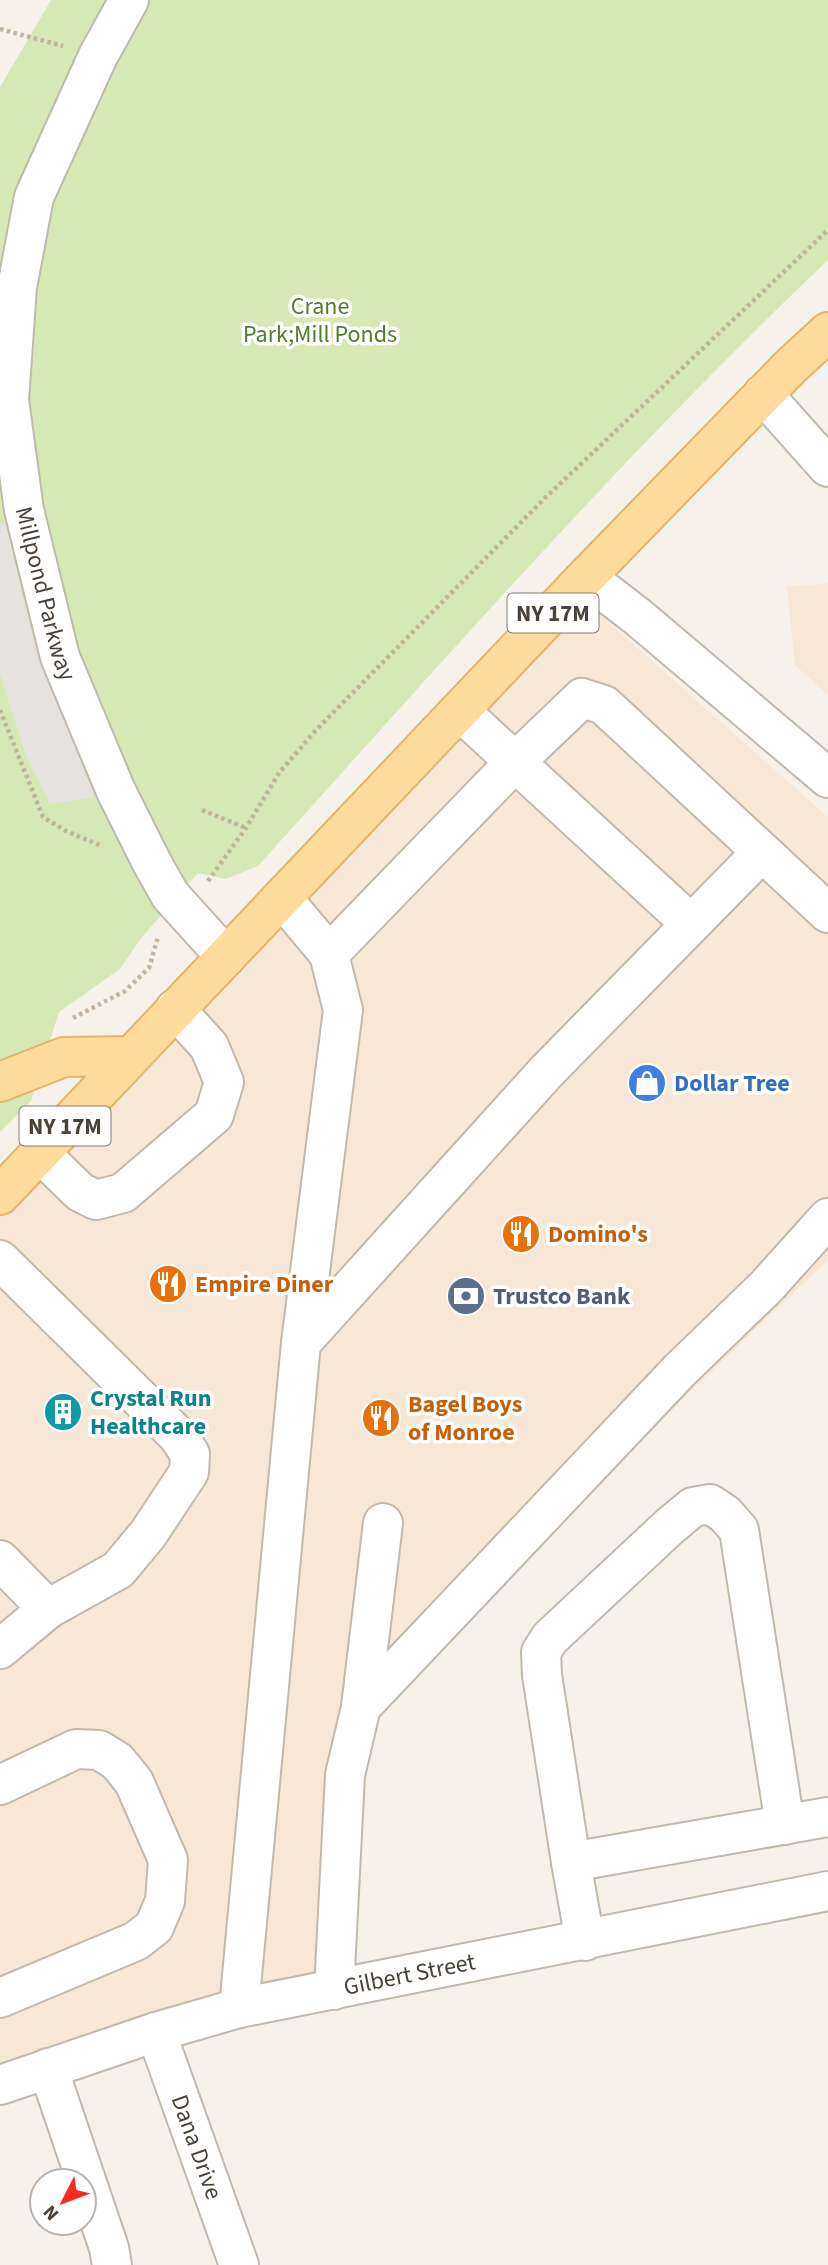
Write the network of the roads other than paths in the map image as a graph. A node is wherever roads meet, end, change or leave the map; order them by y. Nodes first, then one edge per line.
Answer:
1 (129, 0) edge
2 (828, 332) edge
3 (763, 394) junction
4 (828, 467) edge
5 (586, 577) junction
6 (460, 711) junction
7 (515, 762) junction
8 (828, 778) edge
9 (762, 852) junction
10 (282, 898) junction
11 (828, 913) edge
12 (691, 925) junction
13 (329, 954) junction
14 (226, 957) junction
15 (175, 1009) junction
16 (131, 1056) junction
17 (0, 1082) edge
18 (40, 1153) junction
19 (0, 1195) edge
20 (828, 1218) edge
21 (0, 1261) edge
22 (301, 1343) junction
23 (383, 1522) dead end
24 (0, 1560) edge
25 (48, 1609) junction
26 (0, 1649) edge
27 (361, 1707) junction
28 (0, 1785) edge
29 (828, 1817) edge
30 (785, 1825) junction
31 (571, 1862) junction
32 (828, 1891) edge
33 (585, 1941) junction
34 (334, 1990) junction
35 (0, 1998) edge
36 (239, 2008) junction
37 (156, 2032) junction
38 (48, 2068) junction
39 (0, 2085) edge
40 (112, 2265) edge
41 (239, 2265) edge

1 - 14 street, Millpond Parkway
2 - 3 main road, NY 17M
3 - 4 street
3 - 5 main road, NY 17M
5 - 6 main road, NY 17M
5 - 8 street
6 - 7 street
6 - 10 main road, NY 17M
7 - 9 street
7 - 12 street
7 - 13 street
9 - 11 street
9 - 12 street
10 - 13 street
10 - 14 main road, NY 17M
12 - 22 street
13 - 22 street
14 - 15 main road, NY 17M
15 - 16 main road, NY 17M
15 - 18 street
16 - 17 main road
16 - 18 main road, NY 17M
18 - 19 main road, NY 17M
20 - 27 street
21 - 25 street
22 - 36 street
23 - 27 street
24 - 25 street
25 - 26 street
27 - 34 street
28 - 35 street
29 - 30 street
30 - 31 street
30 - 31 street
31 - 33 street
32 - 33 street, Gilbert Street
33 - 34 street, Gilbert Street
34 - 36 street, Gilbert Street
36 - 37 street, Gilbert Street
37 - 38 street, Gilbert Street
37 - 41 street, Dana Drive
38 - 39 street, Gilbert Street
38 - 40 street

